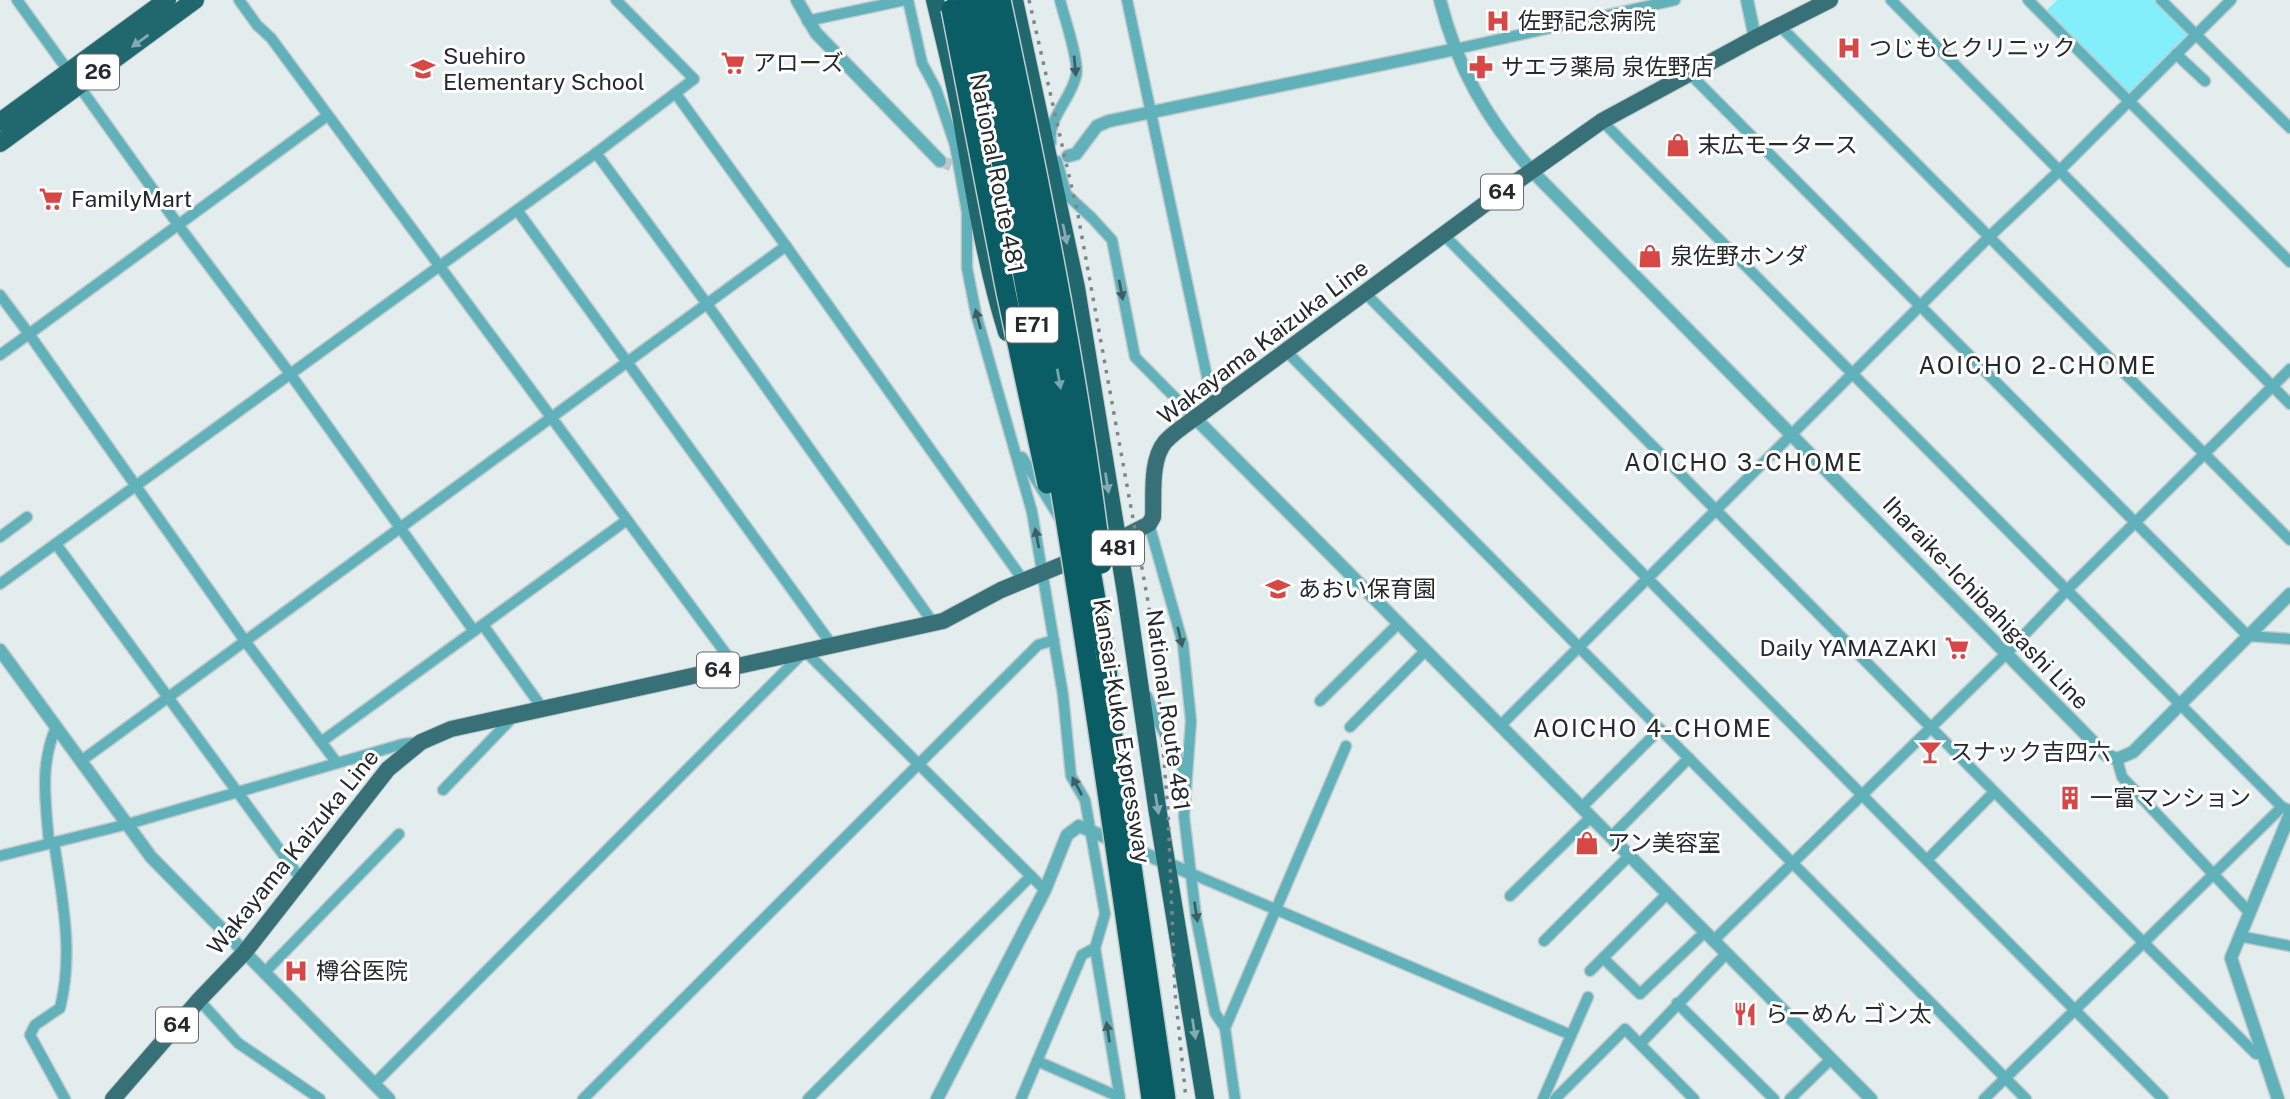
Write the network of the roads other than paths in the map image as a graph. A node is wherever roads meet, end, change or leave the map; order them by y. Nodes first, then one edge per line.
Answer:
1 (17, 0) edge
2 (167, 0) edge
3 (195, 0) edge
4 (239, 0) edge
5 (616, 0) edge
6 (797, 0) edge
7 (907, 0) edge
8 (982, 0) edge
9 (991, 0) edge
10 (1001, 0) edge
11 (1014, 0) edge
12 (1060, 0) edge
13 (1127, 0) edge
14 (1440, 0) edge
15 (1613, 0) edge
16 (1675, 0) edge
17 (1747, 0) edge
18 (1830, 0) edge
19 (1891, 0) edge
20 (2028, 0) edge
21 (2161, 0) edge
22 (2231, 0) edge
23 (953, 2) edge
24 (1616, 13) junction
25 (807, 21) junction
26 (1780, 26) junction
27 (2196, 35) junction
28 (1755, 38) junction
29 (1456, 49) junction
30 (2176, 54) junction
31 (1690, 74) junction
32 (74, 79) junction
33 (2205, 82) dead end
34 (676, 94) junction
35 (2129, 103) junction
36 (1151, 113) junction
37 (327, 116) junction
38 (1602, 121) junction
39 (0, 122) edge
40 (2290, 128) edge
41 (0, 142) edge
42 (596, 153) junction
43 (1068, 156) dead end
44 (940, 161) tunnel mouth
45 (1532, 171) junction
46 (2059, 171) junction
47 (517, 211) junction
48 (179, 226) junction
49 (1444, 235) junction
50 (1990, 236) junction
51 (786, 246) junction
52 (2290, 262) edge
53 (439, 267) junction
54 (1366, 294) junction
55 (0, 295) edge
56 (707, 304) junction
57 (1920, 308) junction
58 (29, 334) junction
59 (1287, 352) junction
60 (0, 355) edge
61 (628, 362) junction
62 (2290, 369) edge
63 (1852, 374) junction
64 (291, 375) junction
65 (996, 378) junction
66 (2272, 387) junction
67 (2290, 404) edge
68 (1213, 405) junction
69 (1195, 418) junction
70 (551, 419) junction
71 (1099, 433) junction
72 (1791, 435) junction
73 (2205, 452) junction
74 (1048, 461) junction
75 (136, 486) junction
76 (1717, 511) junction
77 (27, 517) dead end
78 (1059, 517) junction
79 (627, 520) junction
80 (2134, 523) junction
81 (1149, 524) junction
82 (400, 527) junction
83 (0, 537) edge
84 (2290, 540) edge
85 (1116, 541) junction
86 (56, 544) junction
87 (1066, 565) junction
88 (1044, 574) junction
89 (1647, 578) junction
90 (1023, 580) junction
91 (0, 584) edge
92 (2067, 591) junction
93 (2290, 594) edge
94 (1399, 623) junction
95 (930, 624) junction
96 (478, 628) junction
97 (2248, 636) junction
98 (2290, 639) edge
99 (1054, 640) junction
100 (245, 641) junction
101 (832, 645) junction
102 (1578, 646) junction
103 (0, 650) edge
104 (805, 650) junction
105 (1426, 650) junction
106 (2006, 654) junction
107 (1106, 657) junction
108 (1136, 660) junction
109 (735, 666) junction
110 (167, 698) junction
111 (1320, 701) dead end
112 (2179, 703) junction
113 (543, 709) junction
114 (515, 715) junction
115 (1500, 725) junction
116 (56, 727) junction
117 (1350, 727) dead end
118 (1930, 727) junction
119 (1660, 729) junction
120 (321, 742) junction
121 (421, 742) junction
122 (1346, 746) dead end
123 (1689, 758) junction
124 (2117, 760) junction
125 (81, 761) junction
126 (919, 762) junction
127 (337, 763) junction
128 (1187, 776) junction
129 (443, 790) dead end
130 (237, 792) junction
131 (1994, 792) junction
132 (1861, 794) junction
133 (2287, 810) edge
134 (1586, 812) junction
135 (128, 824) junction
136 (1097, 833) junction
137 (399, 834) dead end
138 (1611, 837) junction
139 (52, 843) junction
140 (0, 856) edge
141 (1629, 856) junction
142 (1927, 860) junction
143 (1167, 863) junction
144 (1793, 863) junction
145 (1190, 873) junction
146 (2211, 875) junction
147 (1031, 876) junction
148 (301, 879) junction
149 (1045, 890) junction
150 (1667, 894) junction
151 (1510, 896) dead end
152 (1276, 910) junction
153 (2249, 912) junction
154 (2239, 936) junction
155 (1709, 937) junction
156 (1544, 940) dead end
157 (2143, 942) junction
158 (2290, 946) edge
159 (1095, 948) junction
160 (243, 953) junction
161 (1726, 954) junction
162 (1603, 958) junction
163 (1590, 971) dead end
164 (264, 973) junction
165 (1588, 997) dead end
166 (199, 1000) junction
167 (1677, 1003) junction
168 (2074, 1010) junction
169 (1225, 1028) junction
170 (1571, 1035) junction
171 (1640, 1044) junction
172 (2263, 1053) junction
173 (1831, 1059) junction
174 (1037, 1061) junction
175 (2006, 1078) junction
176 (374, 1084) junction
177 (1119, 1097) edge
178 (1551, 1098) edge
179 (65, 1099) edge
180 (113, 1099) edge
181 (320, 1099) edge
182 (389, 1099) edge
183 (583, 1099) edge
184 (808, 1099) edge
185 (937, 1099) edge
186 (1021, 1099) edge
187 (1142, 1099) edge
188 (1152, 1099) edge
189 (1166, 1099) edge
190 (1205, 1099) edge
191 (1235, 1099) edge
192 (1694, 1099) edge
193 (1774, 1099) edge
194 (1790, 1099) edge
195 (1871, 1099) edge
196 (1984, 1099) edge
197 (2026, 1099) edge
198 (2163, 1099) edge
199 (2278, 1099) edge

1 - 32 street
2 - 32 highway, 26
3 -> 32 highway, 26
4 - 37 street
5 - 34 street
6 - 25 street
7 - 25 street
65 -> 7 street
8 -> 107 highway, Kansai-Kuko Expressway / E71, bridge
9 - 71 highway, 481
10 - 107 highway, bridge
11 -> 71 highway, National Route 481 / 481
12 -> 69 street
13 - 36 street
14 - 29 street, Iharaike-Ichibahigashi Line
15 - 24 street
16 - 24 street
17 - 28 street
18 - 26 main road, Wakayama Kaizuka Line / 64
19 - 46 street
20 - 35 street
21 - 27 street
22 - 27 street
23 - 74 highway, 481
23 - 74 highway, National Route 481 / 481
23 - 188 highway, Kansai-Kuko Expressway, bridge
24 - 29 street
25 - 44 street
26 - 28 main road, Wakayama Kaizuka Line / 64
26 - 50 street
27 - 30 street
27 - 40 street
28 - 31 main road, Wakayama Kaizuka Line / 64
29 - 36 street
29 - 45 street, Iharaike-Ichibahigashi Line
30 - 33 street
30 - 35 street
31 - 38 main road, Wakayama Kaizuka Line / 64
31 - 57 street
32 - 39 highway, 26
32 - 41 highway, 26
32 - 48 street
34 - 42 street
34 - 51 street
35 - 46 street
35 - 52 street
36 - 43 street
36 - 68 street
37 - 48 street
37 - 53 street
38 - 45 main road, Wakayama Kaizuka Line / 64
38 - 63 street
42 - 47 street
42 - 56 street
45 - 49 main road, Wakayama Kaizuka Line / 64
45 - 72 street, Iharaike-Ichibahigashi Line
46 - 50 street
46 - 66 street
47 - 53 street
47 - 61 street
48 - 58 street
48 - 64 street
49 - 54 main road, Wakayama Kaizuka Line / 64
49 - 76 street
50 - 57 street
50 - 73 street
51 - 56 street
51 - 90 street
53 - 64 street
53 - 70 street
54 - 59 main road, Wakayama Kaizuka Line / 64
54 - 89 street
55 - 58 street
56 - 61 street
56 - 95 street
57 - 63 street
57 - 80 street
58 - 60 street
58 - 75 street
59 - 68 main road, Wakayama Kaizuka Line / 64
59 - 102 street
61 - 70 street
61 - 101 street
62 - 66 street
63 - 72 street
63 - 92 street
64 - 75 street
64 - 82 street
65 - 78 street
88 -> 65 street
66 - 67 street
66 - 73 street
68 - 69 main road, Wakayama Kaizuka Line / 64
69 - 81 main road, Wakayama Kaizuka Line / 64
69 - 94 street
70 - 79 street
70 - 82 street
71 -> 85 highway, National Route 481 / 481
72 - 76 street
72 - 106 street, Iharaike-Ichibahigashi Line
73 - 80 street
73 - 84 street
74 - 78 highway, National Route 481 / 481
75 - 86 street
75 - 100 street
76 - 89 street
76 - 118 street
77 - 83 street
78 - 87 highway, National Route 481 / 481
79 - 96 street
79 - 109 street
80 - 92 street
80 - 97 street
81 - 85 main road, Wakayama Kaizuka Line / 64
81 -> 128 street
82 - 96 street
82 - 100 street
85 - 87 main road, Wakayama Kaizuka Line / 64
85 - 108 highway, National Route 481 / 481
86 - 91 street
86 - 110 street
87 - 88 main road, Wakayama Kaizuka Line / 64
87 - 136 highway, National Route 481 / 481
88 - 90 main road, Wakayama Kaizuka Line / 64
88 - 99 street
89 - 102 street
89 - 132 street
90 - 95 main road, Wakayama Kaizuka Line / 64
92 - 106 street
92 - 112 street
93 - 97 street
94 - 105 street
94 - 111 street
95 - 101 main road, Wakayama Kaizuka Line / 64
96 - 113 street
96 - 120 street
97 - 98 street
97 - 112 street
99 - 126 street
136 -> 99 street
100 - 110 street
100 - 120 street
101 - 104 main road, Wakayama Kaizuka Line / 64
102 - 115 street
102 - 119 street
103 - 116 street
104 - 109 main road, Wakayama Kaizuka Line / 64
104 - 126 street
104 - 176 street
105 - 115 street
105 - 117 street
106 - 118 street
106 - 124 street, Iharaike-Ichibahigashi Line
107 - 189 highway, Kansai-Kuko Expressway / E71, bridge
108 - 128 street
108 -> 143 highway, National Route 481 / 481
109 - 113 main road, Wakayama Kaizuka Line / 64
110 - 125 street
110 - 130 street
112 - 124 street
112 - 133 street
113 - 114 main road, Wakayama Kaizuka Line / 64
114 - 121 main road, Wakayama Kaizuka Line / 64
114 - 129 street
115 - 134 street
116 - 125 street
116 - 139 street
118 - 131 street
118 - 132 street
119 - 123 street
119 - 134 street
120 - 127 street
121 - 127 street
121 - 148 main road, Wakayama Kaizuka Line / 64
122 - 152 street
123 - 138 street
123 - 144 street
124 - 146 street
125 - 135 street
126 - 147 street
126 - 183 street
127 - 130 street
128 - 145 street
130 - 135 street
130 - 148 street
131 - 142 street
131 - 157 street
132 - 142 street
132 - 144 street
133 - 146 street
133 - 153 street
134 - 138 street
134 - 151 street
135 - 139 street
135 - 160 street
136 - 143 street
136 - 149 street
136 - 159 street
136 - 187 highway, National Route 481 / 481
137 - 164 street
138 - 141 street
139 - 140 street
139 - 179 street
141 - 150 street
141 - 156 street
142 - 168 street
143 - 145 street
143 -> 190 highway, National Route 481 / 481
144 - 155 street
144 - 175 street
145 - 152 street
145 -> 169 street
146 - 153 street
146 - 157 street
147 - 149 street
147 - 184 street
148 - 160 main road, Wakayama Kaizuka Line / 64
149 - 185 street
150 - 155 street
150 - 162 street
152 - 169 street
152 - 170 street
153 - 154 street
154 - 158 street
154 - 172 street
155 - 161 street
155 - 162 street
157 - 168 street
157 - 172 street
159 - 174 street
177 -> 159 street
160 - 164 street
160 - 166 main road, Wakayama Kaizuka Line / 64
161 - 167 street
161 - 173 street
162 - 163 street
164 - 176 street
165 - 170 street
166 - 180 main road, Wakayama Kaizuka Line / 64
166 - 181 street
167 - 171 street
167 - 193 street
168 - 175 street
168 - 198 street
169 - 191 street
170 - 178 street
171 - 178 street
171 - 192 street
172 - 199 street
173 - 194 street
173 - 195 street
174 - 177 street
174 - 186 street
175 - 196 street
175 - 197 street
176 - 182 street

